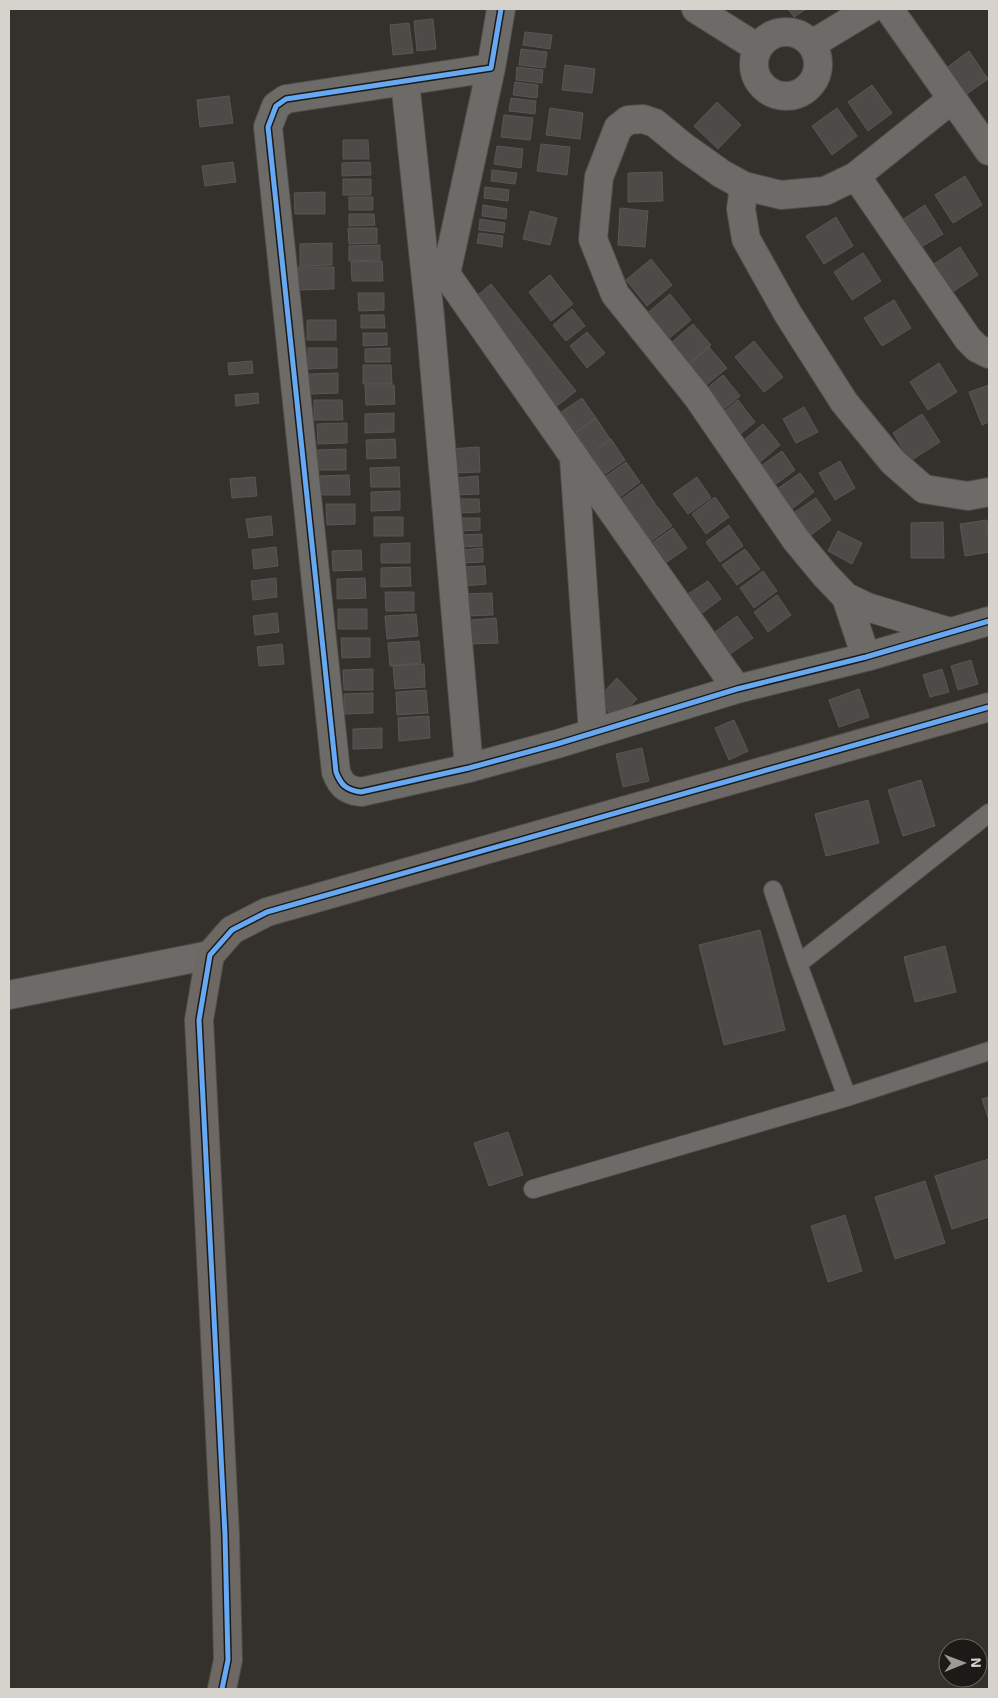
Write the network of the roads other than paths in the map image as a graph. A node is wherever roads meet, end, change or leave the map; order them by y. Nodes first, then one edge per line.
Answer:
1 (501, 9) edge
2 (696, 9) edge
3 (870, 9) edge
4 (889, 9) edge
5 (812, 44) junction
6 (758, 48) junction
7 (491, 68) junction
8 (405, 81) junction
9 (952, 100) junction
10 (989, 151) edge
11 (856, 176) junction
12 (744, 186) junction
13 (446, 274) junction
14 (430, 317) junction
15 (989, 354) edge
16 (574, 458) junction
17 (989, 492) edge
18 (846, 597) junction
19 (989, 621) edge
20 (950, 632) junction
21 (866, 656) junction
22 (737, 689) junction
23 (989, 708) edge
24 (594, 733) junction
25 (469, 768) junction
26 (989, 813) edge
27 (773, 890) dead end
28 (210, 955) junction
29 (798, 964) junction
30 (9, 995) edge
31 (989, 1051) edge
32 (847, 1098) junction
33 (533, 1189) dead end
34 (222, 1689) edge

1 - 7 street
2 - 6 street
3 - 5 street
4 - 9 street
5 - 6 street
5 - 6 street
7 - 8 street
7 - 13 street
8 - 14 street
8 - 25 street
9 - 10 street
9 - 11 street
11 - 12 street
11 - 15 street
12 - 17 street
12 - 18 street
13 - 14 street
13 - 16 street
14 - 25 street
16 - 22 street
16 - 24 street
18 - 20 street
18 - 21 street
19 - 20 street
20 - 21 street
21 - 22 street
22 - 24 street
23 - 28 street
24 - 25 street
26 - 29 lane
27 - 29 lane
28 - 30 street
28 - 34 street
29 - 32 lane
31 - 32 lane
32 - 33 lane

